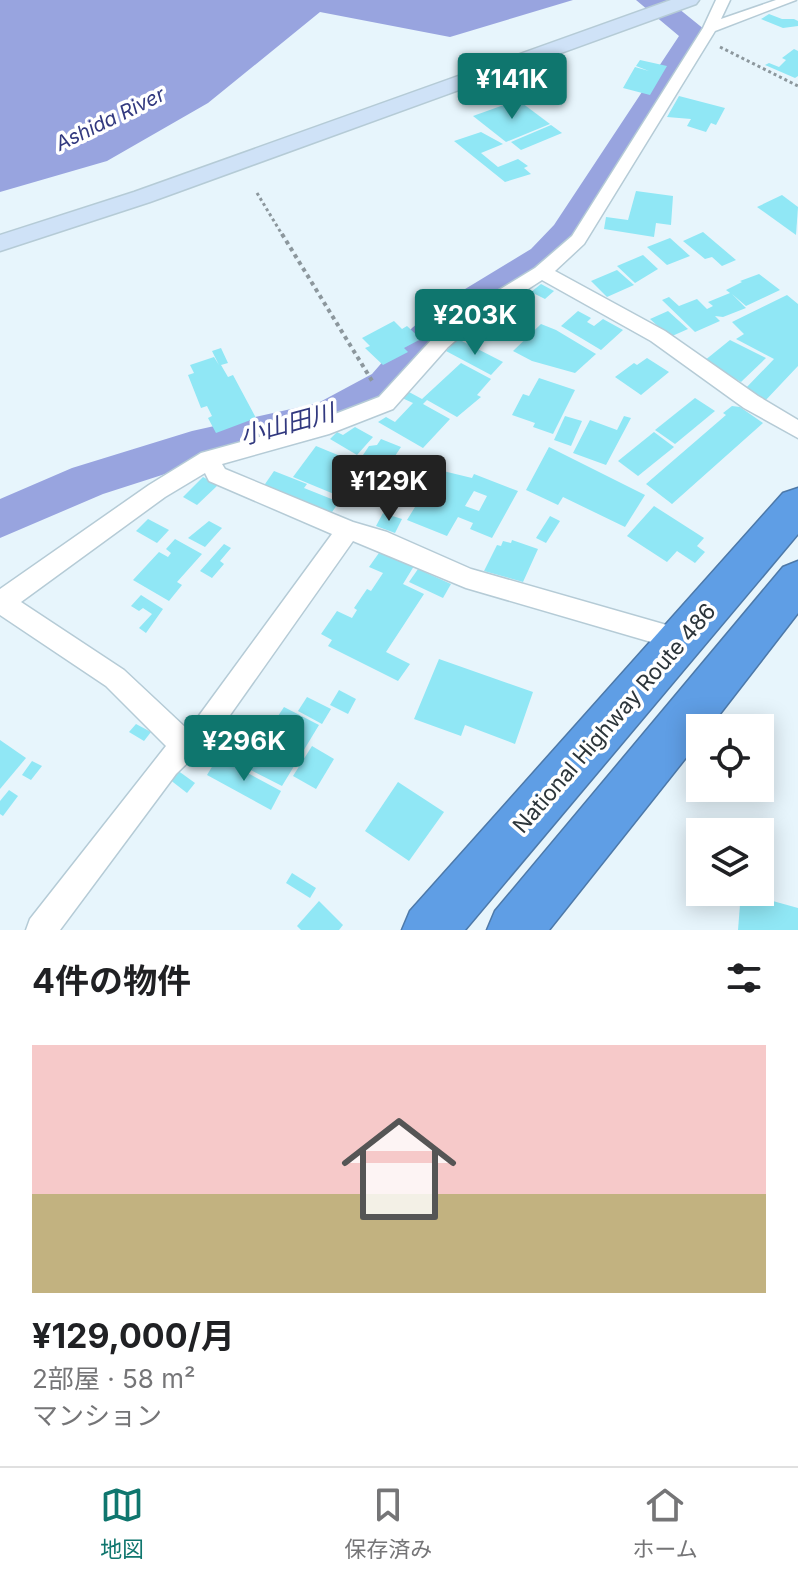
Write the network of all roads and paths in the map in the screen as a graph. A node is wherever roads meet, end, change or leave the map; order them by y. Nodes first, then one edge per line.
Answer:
1 (689, 0) edge
2 (723, 0) edge
3 (789, 0) edge
4 (707, 33) junction
5 (798, 86) edge
6 (257, 193) dead end
7 (0, 243) edge
8 (542, 272) junction
9 (386, 403) junction
10 (798, 430) edge
11 (209, 459) junction
12 (798, 505) edge
13 (348, 530) junction
14 (798, 580) edge
15 (1, 602) edge
16 (682, 640) junction
17 (186, 747) junction
18 (41, 930) edge
19 (429, 930) edge
20 (514, 930) edge

1 - 7 street
2 - 4 street
3 - 4 street
4 - 5 path
4 - 8 street
6 - 9 path
8 - 9 street
8 - 10 street
9 - 11 street
11 - 13 street
11 - 15 street
12 - 16 highway, National Highway Route 486
13 - 16 street
13 - 17 street
14 - 20 highway
15 - 17 street
16 - 19 highway, National Highway Route 486
17 - 18 street

